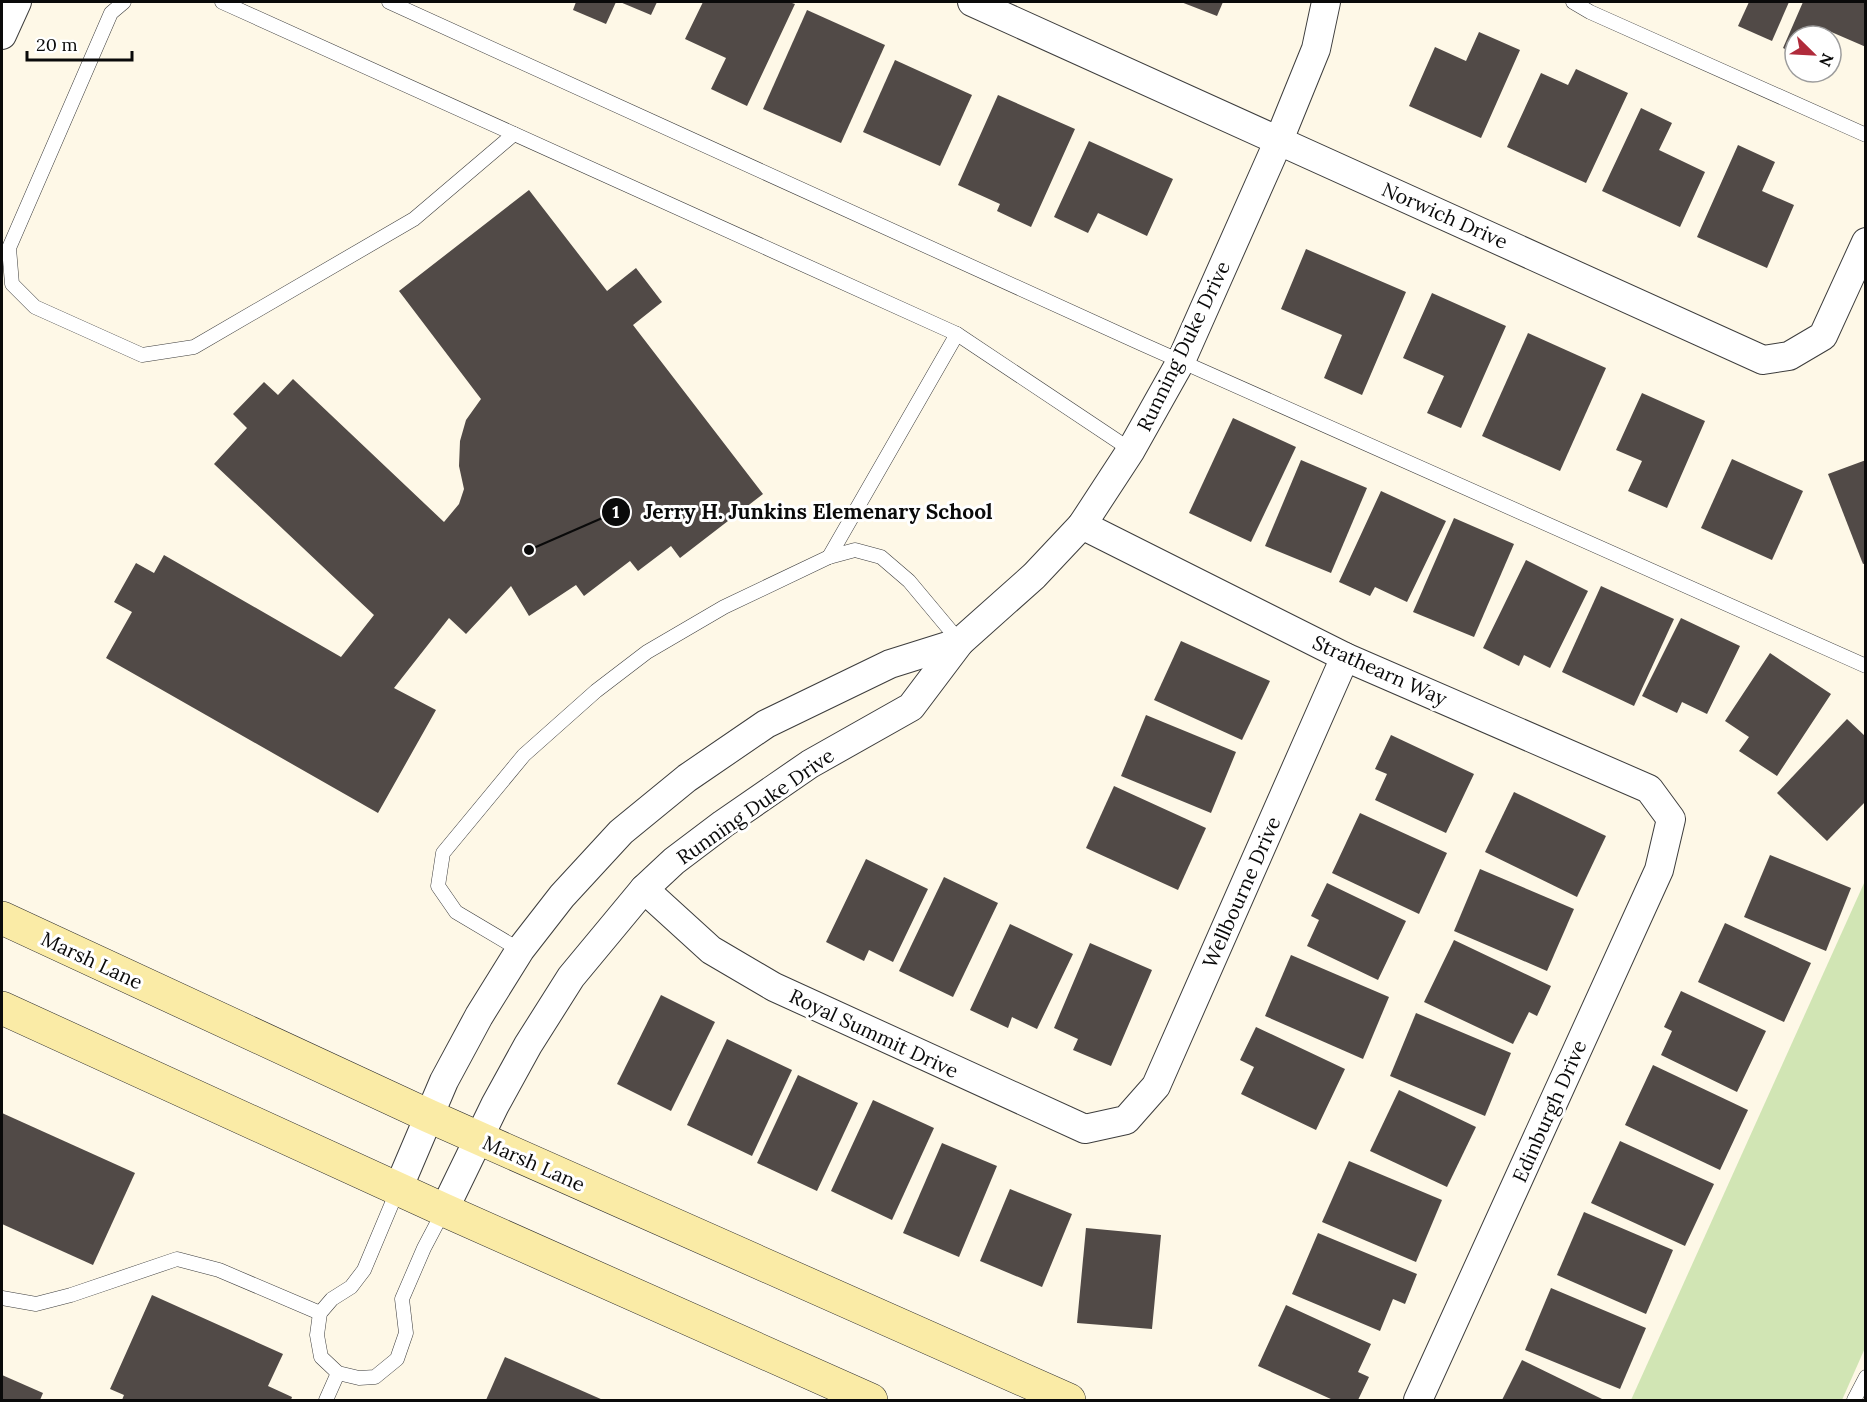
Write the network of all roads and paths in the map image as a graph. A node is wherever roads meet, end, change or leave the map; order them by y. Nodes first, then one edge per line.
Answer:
1 (17, 2) edge
2 (124, 2) edge
3 (222, 2) edge
4 (389, 2) edge
5 (972, 2) edge
6 (1326, 2) edge
7 (1573, 2) edge
8 (2, 35) edge
9 (514, 134) junction
10 (1866, 135) edge
11 (1279, 140) junction
12 (1866, 242) edge
13 (957, 334) junction
14 (1180, 361) junction
15 (1131, 450) junction
16 (1082, 525) junction
17 (829, 557) junction
18 (960, 642) junction
19 (1345, 657) junction
20 (1866, 666) edge
21 (1671, 819) joint
22 (644, 889) junction
23 (2, 918) edge
24 (520, 950) junction
25 (2, 1008) edge
26 (429, 1116) junction
27 (1126, 1120) joint
28 (480, 1139) junction
29 (398, 1189) junction
30 (444, 1210) junction
31 (2, 1298) edge
32 (320, 1312) junction
33 (338, 1373) junction
34 (1866, 1377) edge
35 (326, 1401) edge
36 (871, 1401) edge
37 (1069, 1401) edge
38 (1418, 1401) edge
39 (1854, 1401) edge

1 - 8 street
2 - 9 lane
3 - 9 lane
4 - 14 lane
5 - 11 street, Norwich Drive
6 - 11 street, Running Duke Drive
7 - 10 lane
9 - 13 lane
11 - 12 street, Norwich Drive
11 - 14 street, Running Duke Drive
13 - 15 lane
13 - 17 lane
14 - 15 street, Running Duke Drive
14 - 20 lane
15 - 16 street, Running Duke Drive
16 - 18 street, Running Duke Drive
16 - 19 street, Strathearn Way
17 - 18 lane
17 - 24 lane
18 - 22 street, Running Duke Drive
18 - 24 street, Running Duke Drive
19 - 21 street, Strathearn Way
19 - 27 street, Wellbourne Drive
21 - 38 street, Edinburgh Drive
22 - 27 street, Royal Summit Drive
22 - 28 street, Running Duke Drive
23 - 26 main road, Marsh Lane
24 - 26 street, Running Duke Drive
25 - 29 main road
26 - 28 main road, Marsh Lane
26 - 29 street, Running Duke Drive
28 - 30 street, Running Duke Drive
28 - 37 main road, Marsh Lane
29 - 30 main road
29 - 32 lane
30 - 33 lane
30 - 36 main road
31 - 32 lane
32 - 33 lane
33 - 35 lane
34 - 39 lane

